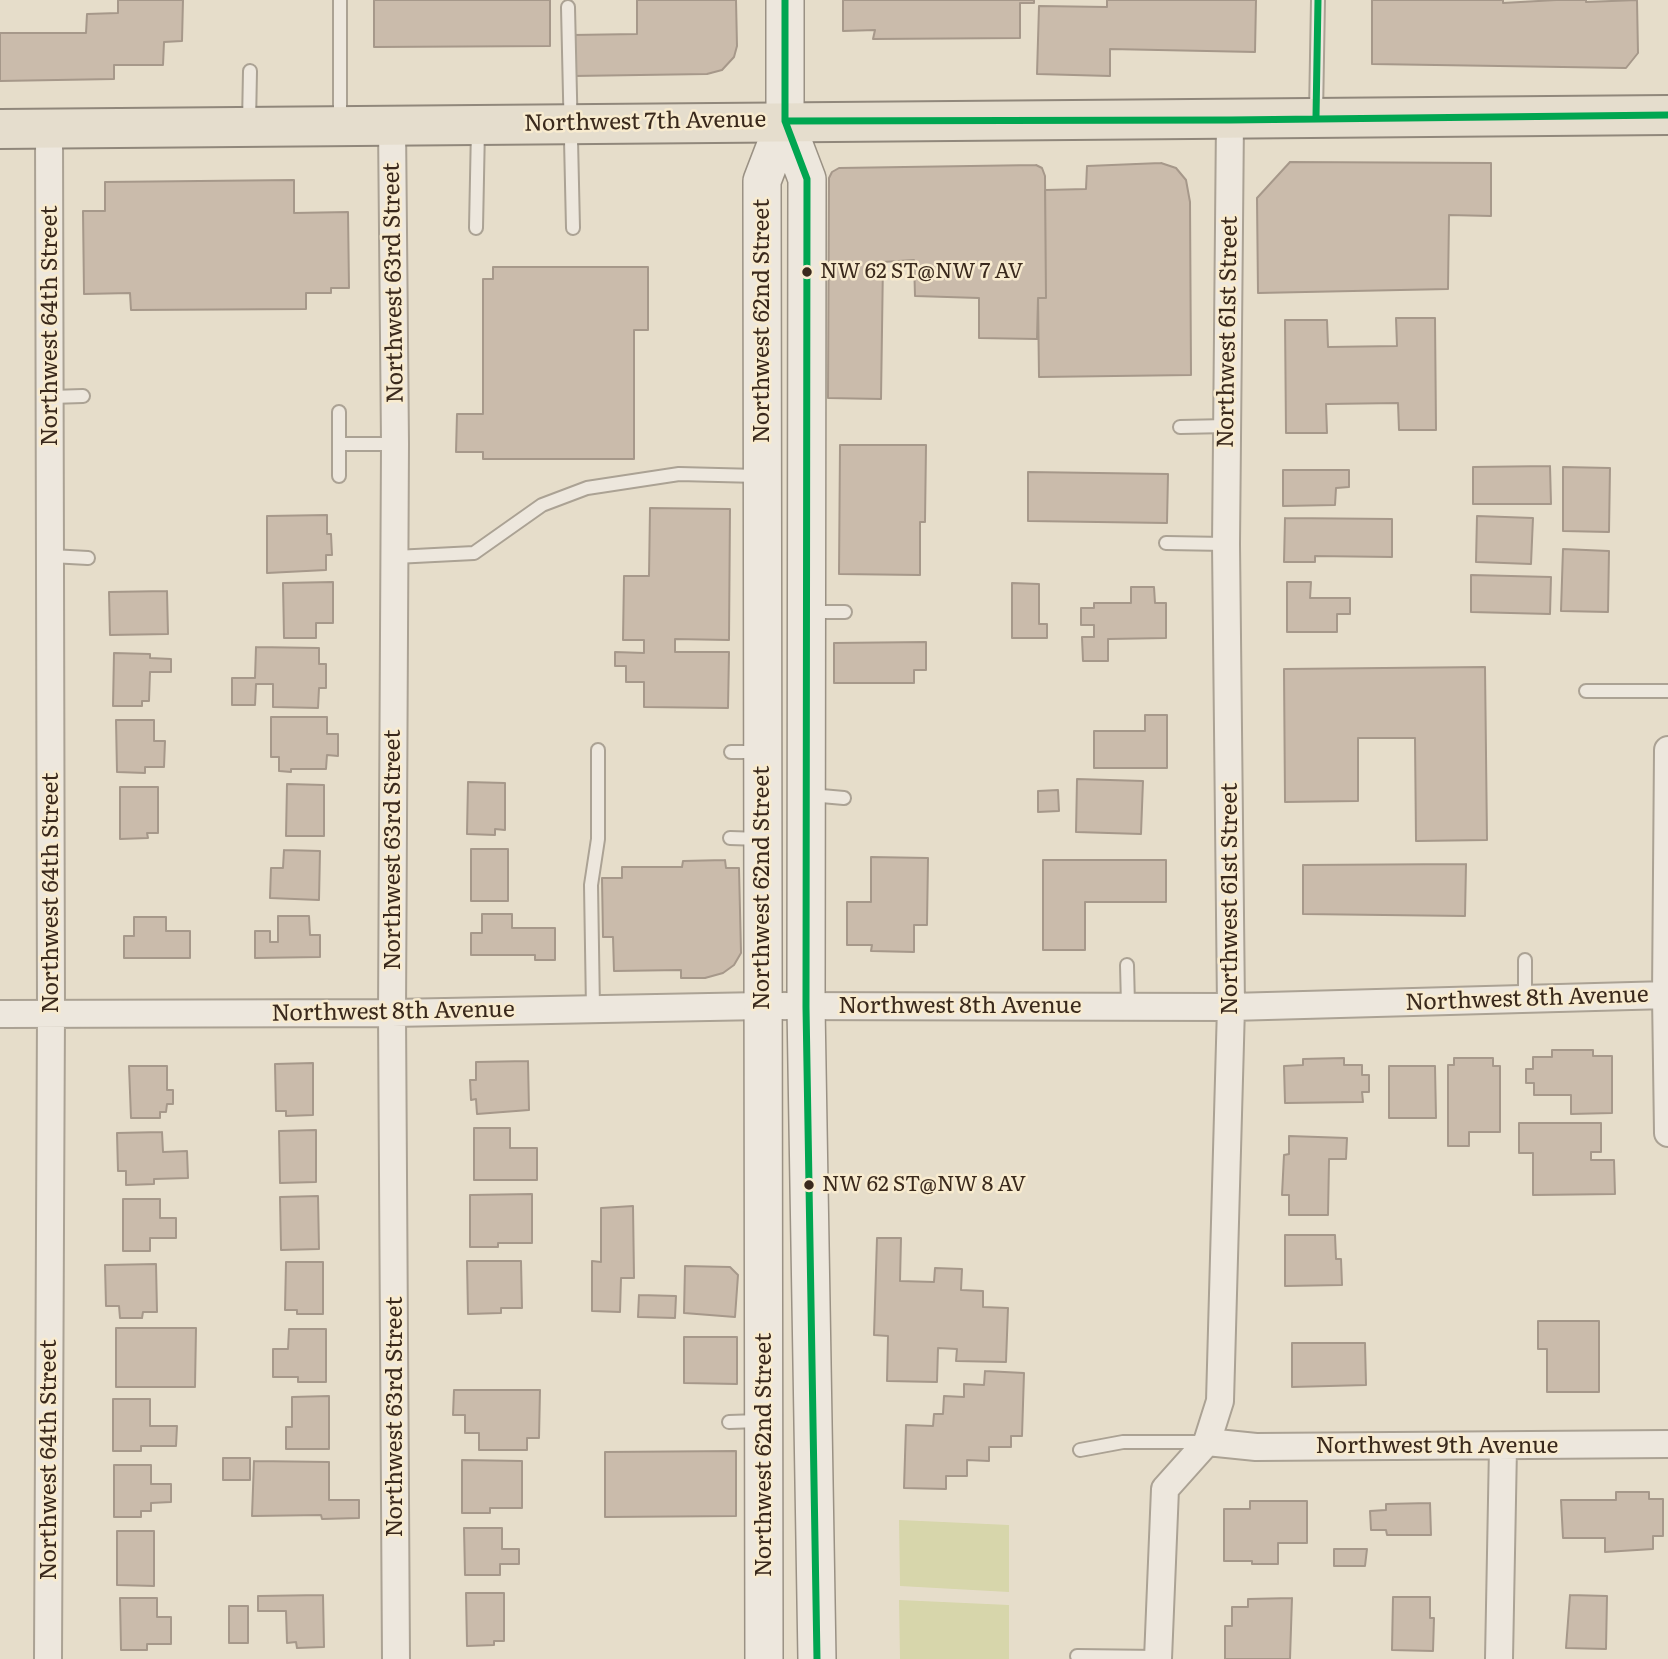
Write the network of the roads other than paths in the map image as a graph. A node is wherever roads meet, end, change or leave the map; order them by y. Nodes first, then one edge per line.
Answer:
1 (340, 0) edge
2 (785, 0) edge
3 (1318, 0) edge
4 (568, 7) dead end
5 (250, 71) dead end
6 (1668, 115) edge
7 (1316, 117) junction
8 (1230, 120) junction
9 (785, 121) junction
10 (569, 123) junction
11 (478, 124) junction
12 (392, 125) junction
13 (249, 126) junction
14 (340, 126) junction
15 (49, 128) junction
16 (0, 129) edge
17 (476, 228) dead end
18 (573, 228) dead end
19 (83, 396) dead end
20 (51, 397) junction
21 (340, 412) dead end
22 (1227, 426) junction
23 (1180, 427) dead end
24 (339, 444) junction
25 (395, 444) junction
26 (339, 476) dead end
27 (762, 476) junction
28 (1166, 543) dead end
29 (1226, 544) junction
30 (51, 556) junction
31 (395, 556) junction
32 (88, 558) dead end
33 (807, 612) junction
34 (845, 612) dead end
35 (1586, 691) dead end
36 (1668, 691) edge
37 (598, 750) dead end
38 (1668, 750) edge
39 (1668, 778) edge
40 (806, 795) junction
41 (844, 798) dead end
42 (1525, 960) dead end
43 (1127, 965) dead end
44 (1667, 995) edge
45 (1525, 1000) junction
46 (1128, 1005) junction
47 (762, 1006) junction
48 (806, 1006) junction
49 (1231, 1006) junction
50 (593, 1009) junction
51 (51, 1013) junction
52 (392, 1013) junction
53 (0, 1014) edge
54 (1668, 1133) edge
55 (1207, 1442) junction
56 (1668, 1444) edge
57 (1503, 1447) junction
58 (1080, 1450) dead end
59 (1077, 1656) dead end
60 (1158, 1658) edge
61 (48, 1659) edge
62 (396, 1659) edge
63 (764, 1659) edge
64 (817, 1659) edge
65 (1499, 1659) edge

1 - 14 lane
2 - 9 main road, Northwest 62nd Street
3 - 7 lane
4 - 10 lane
5 - 13 lane
6 - 7 main road, Northwest 7th Avenue
7 - 8 main road, Northwest 7th Avenue
8 - 9 main road, Northwest 7th Avenue
8 - 22 street, Northwest 61st Street
9 - 10 main road, Northwest 7th Avenue
9 - 27 main road, Northwest 62nd Street
9 - 33 main road, Northwest 62nd Street
10 - 11 main road, Northwest 7th Avenue
10 - 18 lane
11 - 12 main road, Northwest 7th Avenue
11 - 17 lane
12 - 14 main road, Northwest 7th Avenue
12 - 25 street, Northwest 63rd Street
13 - 14 main road, Northwest 7th Avenue
13 - 15 main road, Northwest 7th Avenue
15 - 16 main road, Northwest 7th Avenue
15 - 20 street, Northwest 64th Street
19 - 20 lane
20 - 30 street, Northwest 64th Street
21 - 24 lane
22 - 23 lane
22 - 29 street, Northwest 61st Street
24 - 25 lane
24 - 26 lane
25 - 31 street, Northwest 63rd Street
27 - 31 lane
27 - 47 main road, Northwest 62nd Street
28 - 29 lane
29 - 49 street, Northwest 61st Street
30 - 32 lane
30 - 51 street, Northwest 64th Street
31 - 52 street, Northwest 63rd Street
33 - 34 lane
33 - 40 main road, Northwest 62nd Street
35 - 36 lane
37 - 50 lane
38 - 39 street
39 - 44 street
40 - 41 lane
40 - 48 main road, Northwest 62nd Street
42 - 45 lane
43 - 46 lane
44 - 45 street, Northwest 8th Avenue
44 - 54 street
45 - 49 street, Northwest 8th Avenue
46 - 48 street, Northwest 8th Avenue
46 - 49 street, Northwest 8th Avenue
47 - 48 street, Northwest 8th Avenue
47 - 50 street, Northwest 8th Avenue
47 - 63 main road, Northwest 62nd Street
48 - 64 main road, Northwest 62nd Street
49 - 55 street, Northwest 61st Street
50 - 52 street, Northwest 8th Avenue
51 - 52 street, Northwest 8th Avenue
51 - 53 street, Northwest 8th Avenue
51 - 61 street, Northwest 64th Street
52 - 62 street, Northwest 63rd Street
55 - 57 street, Northwest 9th Avenue
55 - 58 lane
55 - 60 street, Northwest 61st Street
56 - 57 street, Northwest 9th Avenue
57 - 65 street
59 - 60 lane

